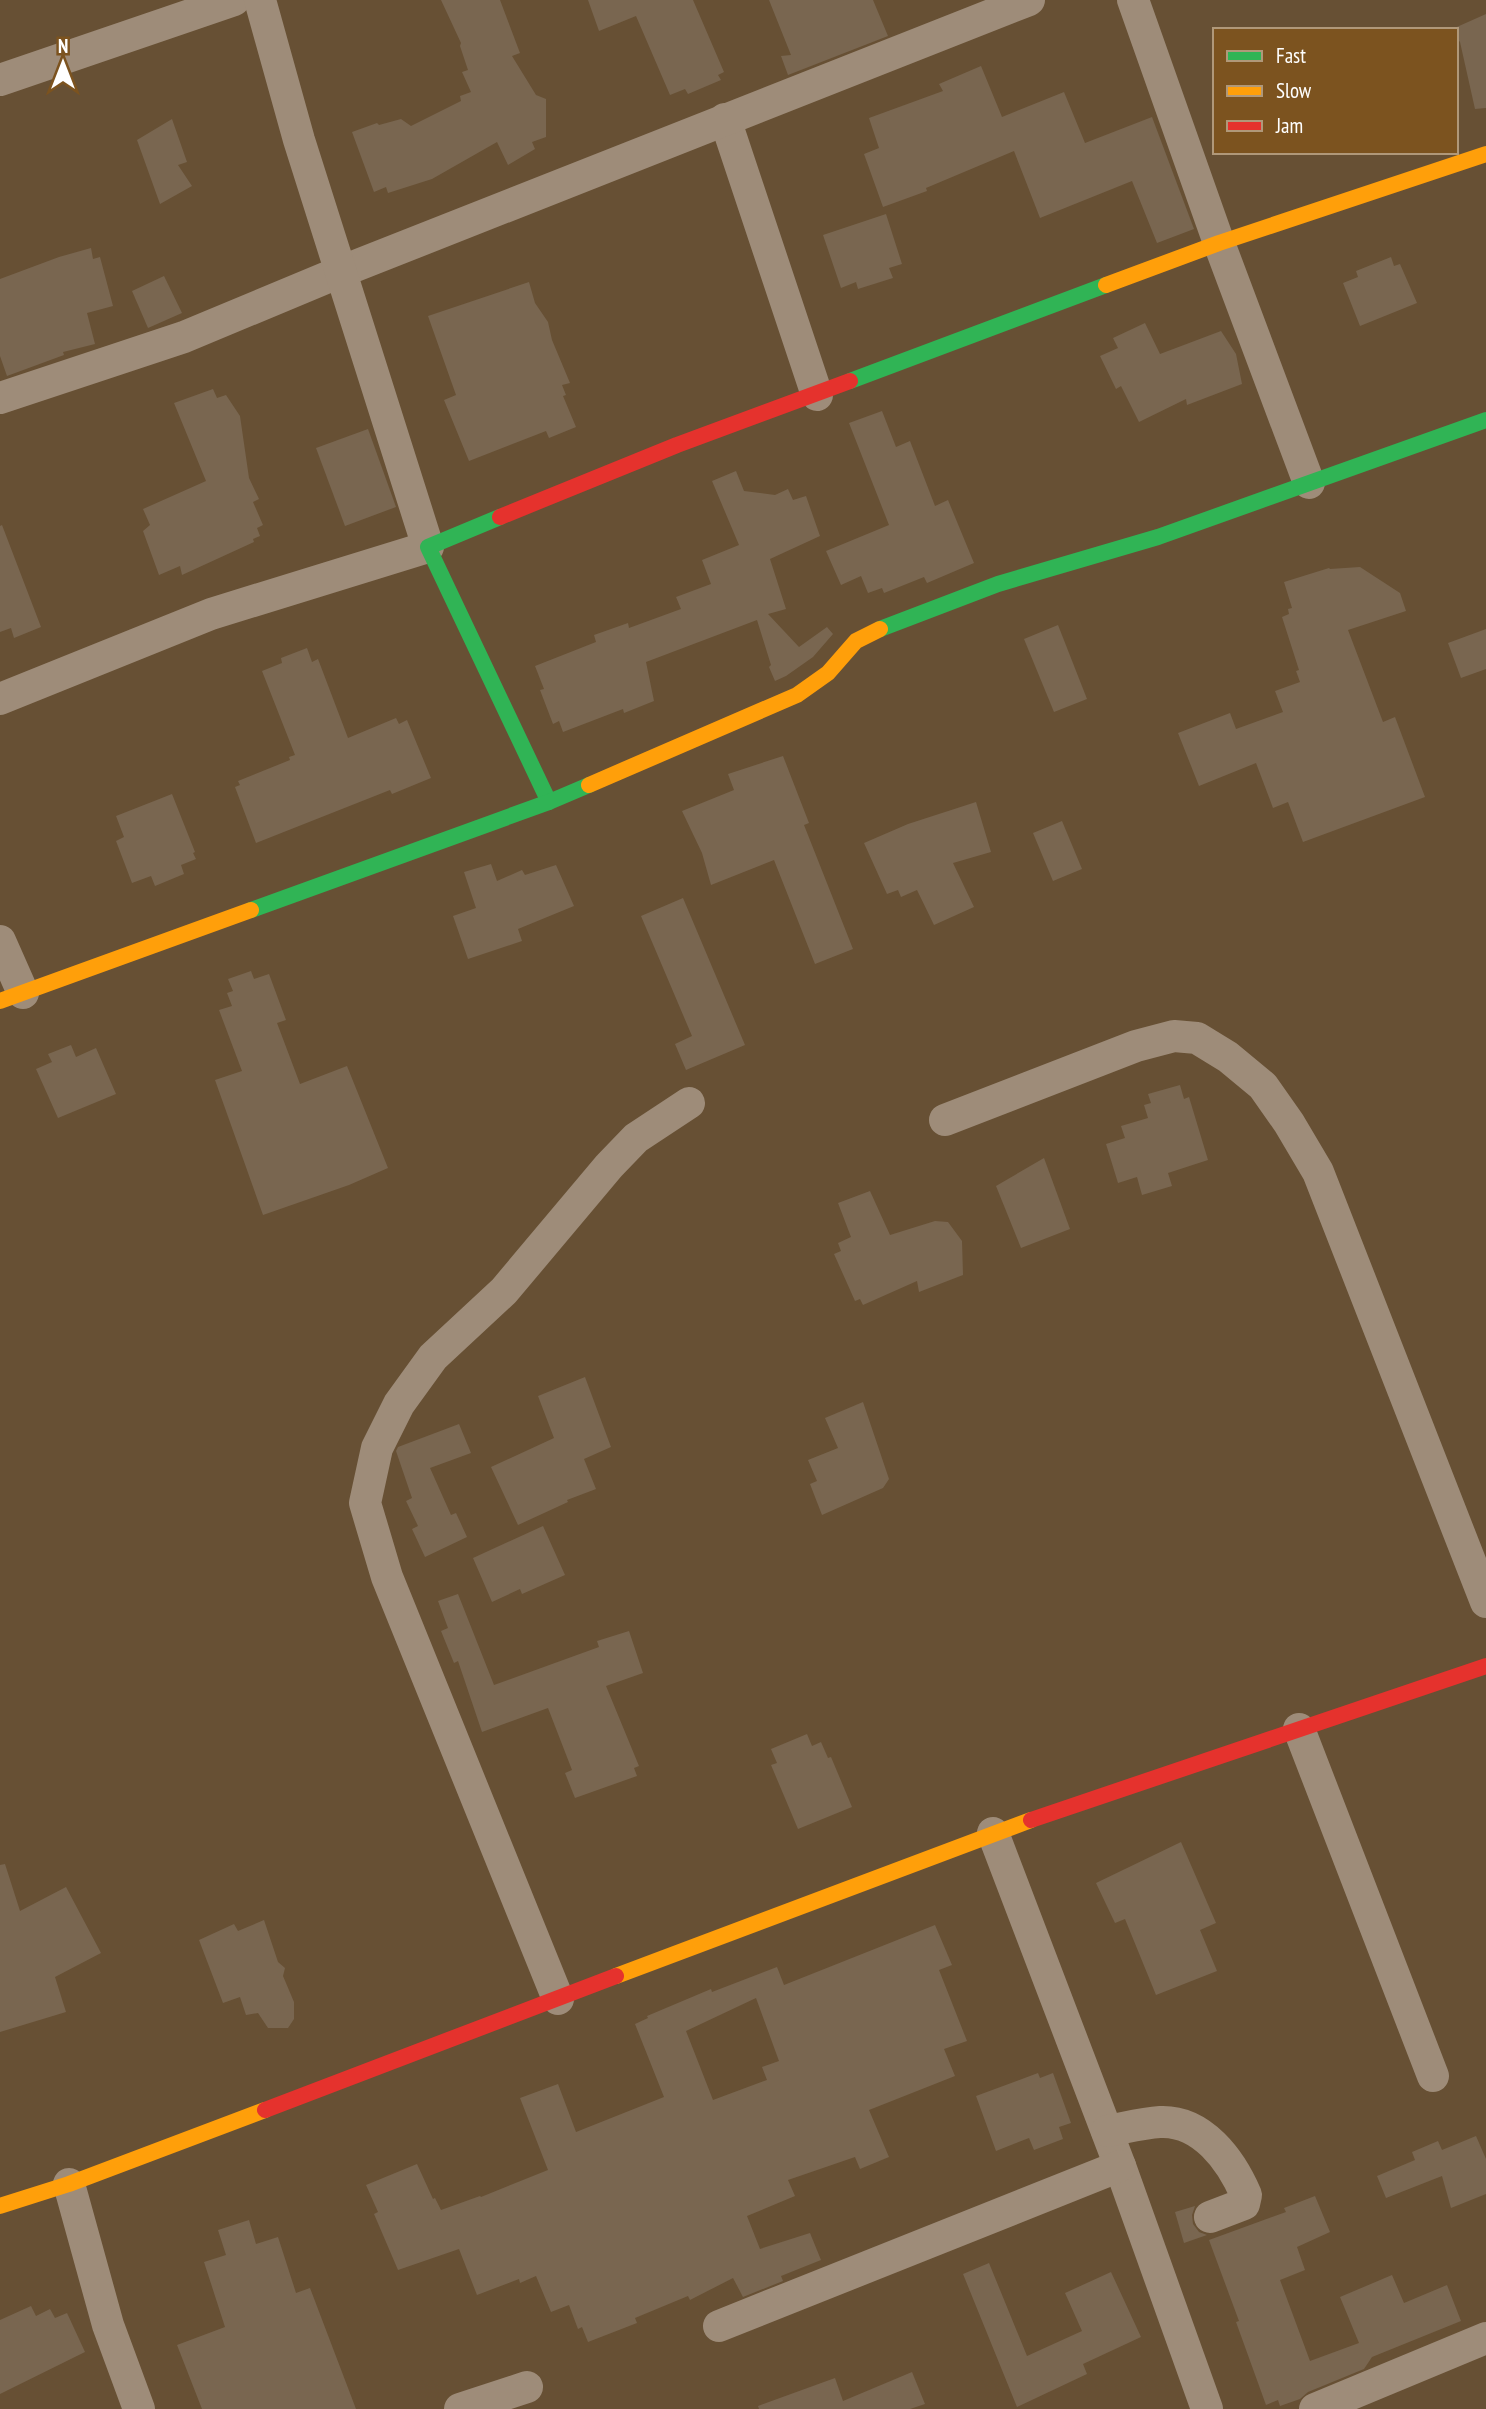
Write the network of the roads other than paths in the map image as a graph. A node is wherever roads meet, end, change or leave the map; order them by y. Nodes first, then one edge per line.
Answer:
1 (234, 0) edge
2 (260, 0) edge
3 (1029, 0) edge
4 (1133, 0) edge
5 (2, 74) edge
6 (725, 119) junction
7 (1486, 154) edge
8 (1219, 243) junction
9 (340, 272) junction
10 (817, 394) junction
11 (0, 398) edge
12 (1486, 420) edge
13 (1309, 483) junction
14 (428, 547) junction
15 (0, 699) edge
16 (549, 802) junction
17 (0, 941) edge
18 (11, 997) edge
19 (689, 1103) dead end
20 (945, 1120) dead end
21 (1486, 1602) edge
22 (1486, 1666) edge
23 (1299, 1729) junction
24 (993, 1833) junction
25 (558, 1998) junction
26 (1433, 2076) dead end
27 (1107, 2131) junction
28 (1120, 2166) junction
29 (69, 2184) junction
30 (0, 2206) edge
31 (1210, 2217) dead end
32 (719, 2326) dead end
33 (1486, 2338) edge
34 (527, 2387) dead end
35 (139, 2409) edge
36 (460, 2409) edge
37 (1208, 2409) edge
38 (1315, 2409) edge

1 - 5 street
2 - 9 street
3 - 6 street
4 - 8 street
6 - 9 street
6 - 10 street
7 - 8 street
8 - 10 street
8 - 13 street
9 - 11 street
9 - 14 street
10 - 14 street
12 - 13 street
13 - 16 street
14 - 15 street
14 - 16 street
16 - 18 street
17 - 18 street
19 - 25 street
20 - 21 street
22 - 23 street
23 - 24 street
23 - 26 street
24 - 25 street
24 - 27 street
25 - 29 street
27 - 28 street
27 - 31 street
28 - 32 street
28 - 37 street
29 - 30 street
29 - 35 street
33 - 38 street
34 - 36 street

